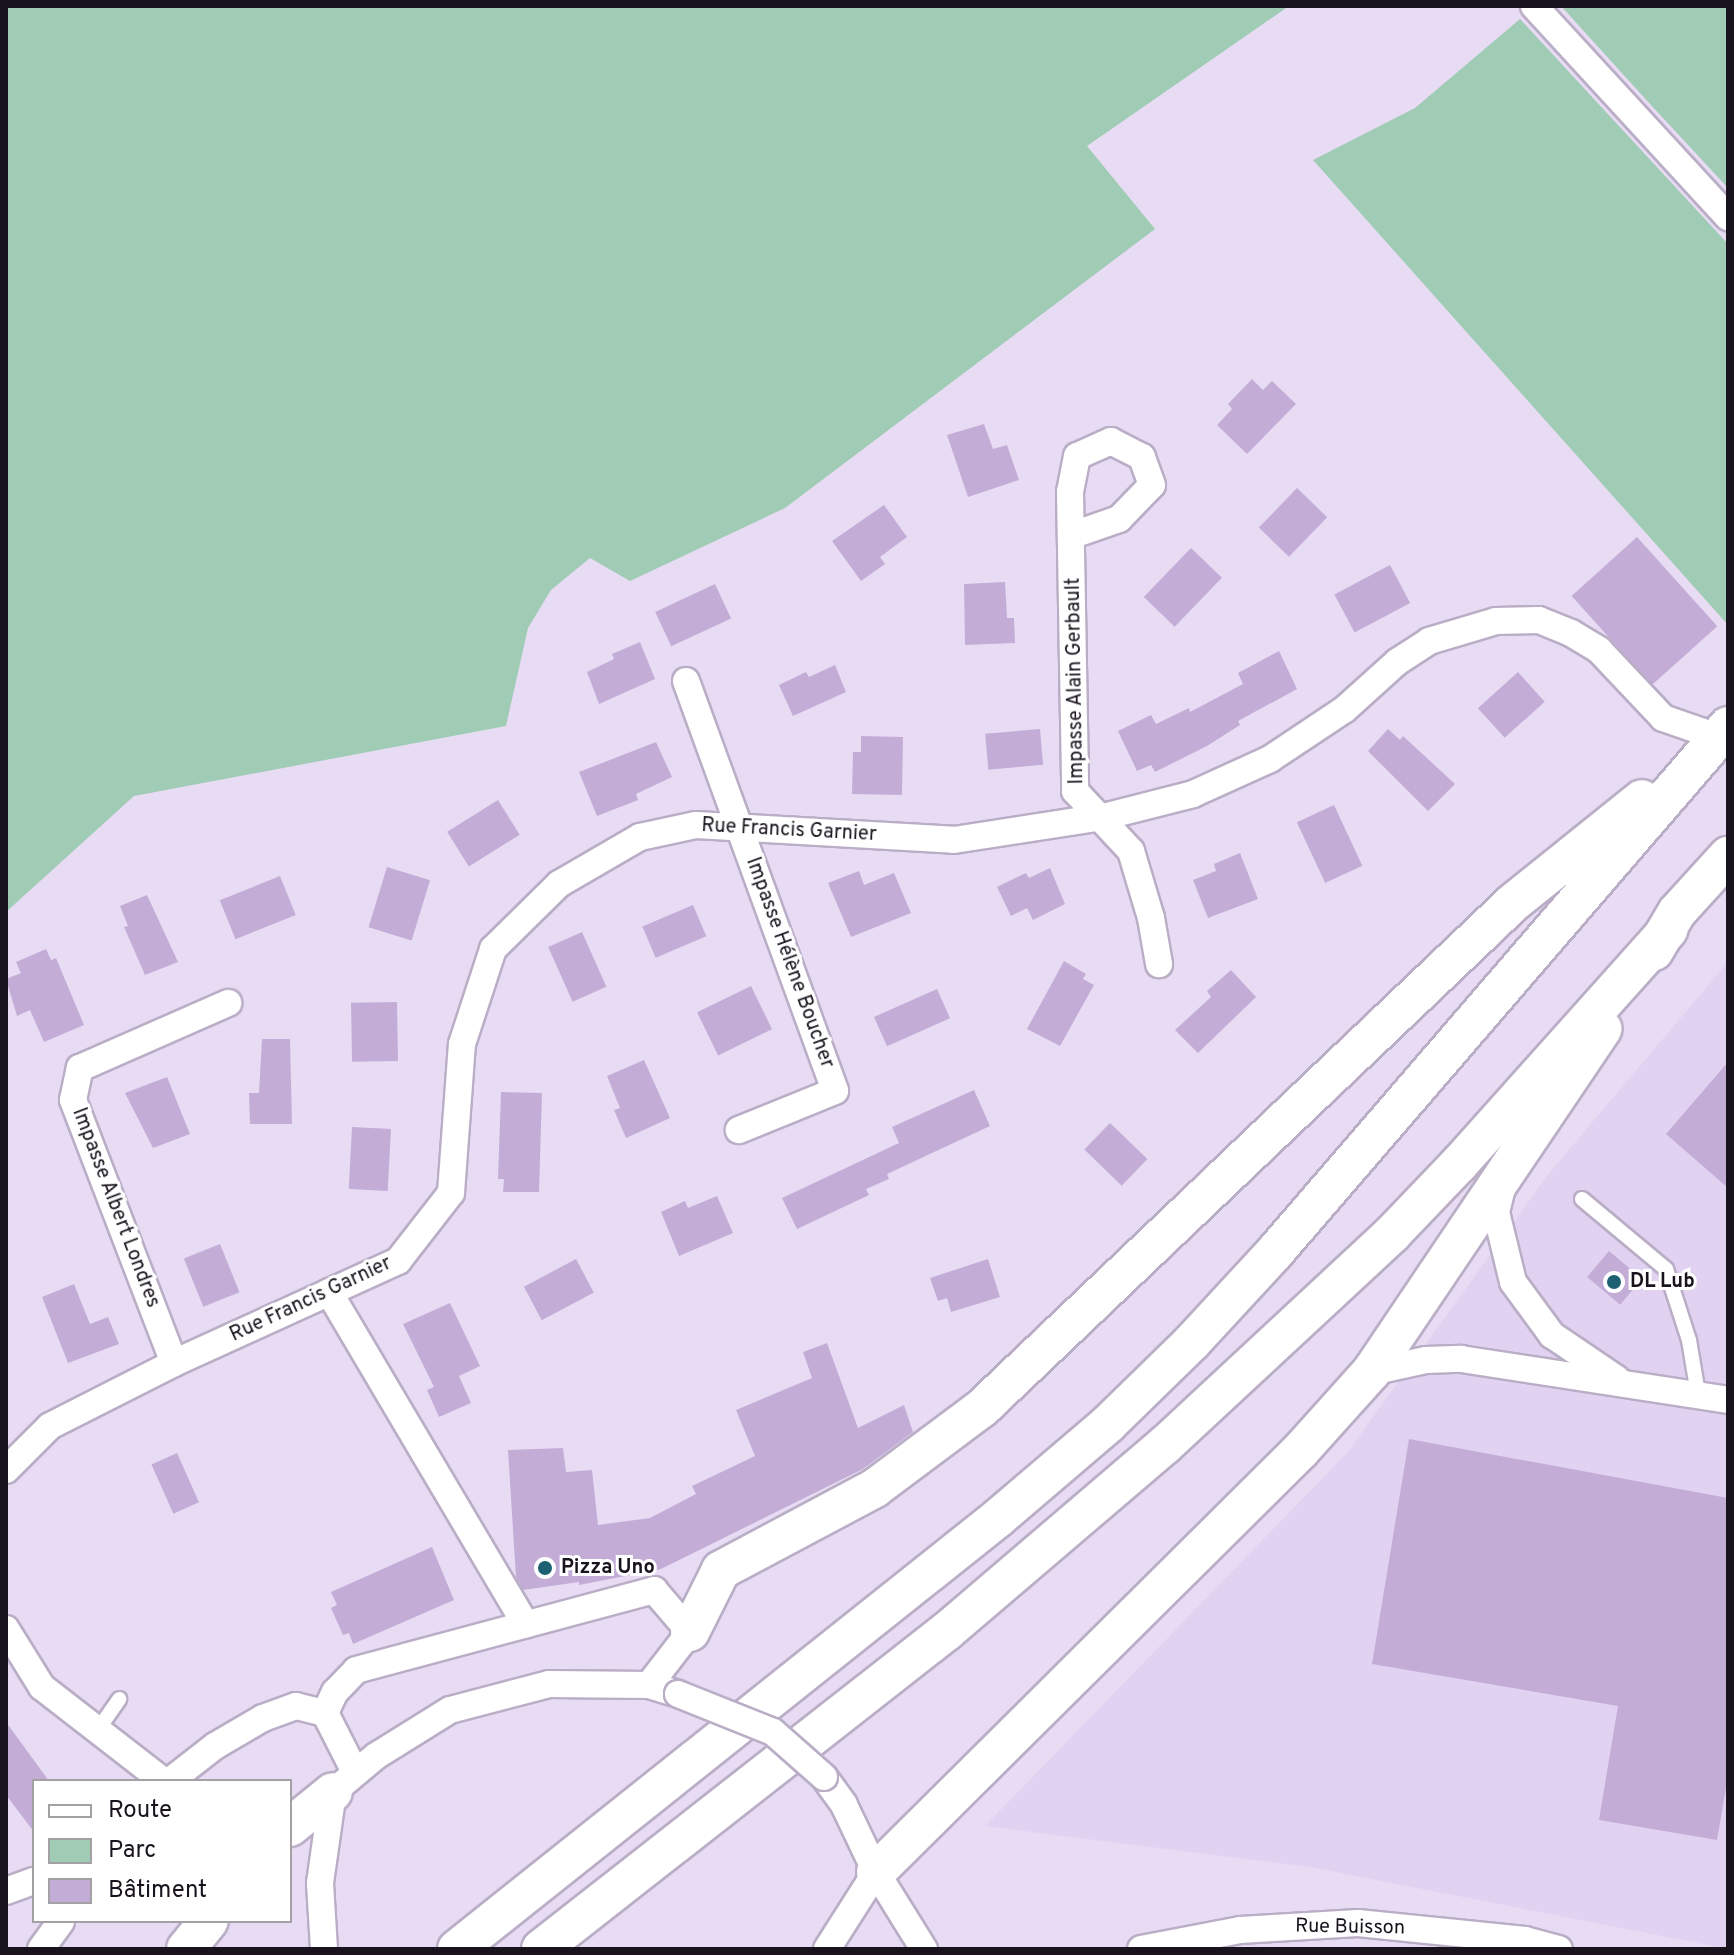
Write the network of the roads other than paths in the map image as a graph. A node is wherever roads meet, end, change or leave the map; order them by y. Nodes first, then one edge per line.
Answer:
1 (1534, 6) edge
2 (1728, 217) edge
3 (1073, 535) dead end
4 (686, 681) dead end
5 (1723, 731) edge
6 (1103, 817) junction
7 (1728, 826) edge
8 (739, 828) junction
9 (1728, 856) edge
10 (1672, 921) junction
11 (1159, 964) dead end
12 (228, 1003) dead end
13 (739, 1130) dead end
14 (1507, 1170) junction
15 (1582, 1199) dead end
16 (329, 1292) junction
17 (174, 1363) junction
18 (1371, 1372) junction
19 (1620, 1381) junction
20 (1698, 1394) junction
21 (1728, 1400) edge
22 (6, 1470) edge
23 (525, 1624) junction
24 (6, 1629) edge
25 (690, 1632) junction
26 (649, 1685) junction
27 (119, 1699) dead end
28 (325, 1713) junction
29 (97, 1731) junction
30 (160, 1779) edge
31 (173, 1779) edge
32 (344, 1782) junction
33 (292, 1825) edge
34 (876, 1872) junction
35 (32, 1882) edge
36 (6, 1891) edge
37 (60, 1923) edge
38 (207, 1923) edge
39 (41, 1949) edge
40 (186, 1949) edge
41 (324, 1949) edge
42 (457, 1949) edge
43 (541, 1949) edge
44 (827, 1949) edge
45 (924, 1949) edge
46 (1141, 1949) edge
47 (1559, 1949) edge

1 - 2 street
3 - 6 street, Impasse Alain Gerbault
4 - 8 street
5 - 6 street, Rue Francis Garnier
5 - 25 main road
5 - 42 main road
6 - 8 street, Rue Francis Garnier
6 - 11 street, Impasse Alain Gerbault
7 - 10 main road
8 - 13 street, Impasse Hélène Boucher
8 - 16 street, Rue Francis Garnier
9 - 10 main road
10 - 14 main road
10 - 43 main road
12 - 17 street, Impasse Albert Londres
14 - 18 main road
14 - 19 street
15 - 20 lane
16 - 17 street, Rue Francis Garnier
16 - 23 street
17 - 22 street, Rue Francis Garnier
18 - 19 street
18 - 34 main road
19 - 20 street
20 - 21 street
23 - 25 street
23 - 28 street
24 - 29 street
25 - 26 street
26 - 32 street
26 - 34 street, bridge
27 - 29 lane
28 - 31 street
28 - 32 street
29 - 30 street
32 - 33 main road
32 - 41 street
34 - 44 street
34 - 45 street
35 - 36 street
37 - 39 street
38 - 40 main road
46 - 47 street, Rue Buisson

